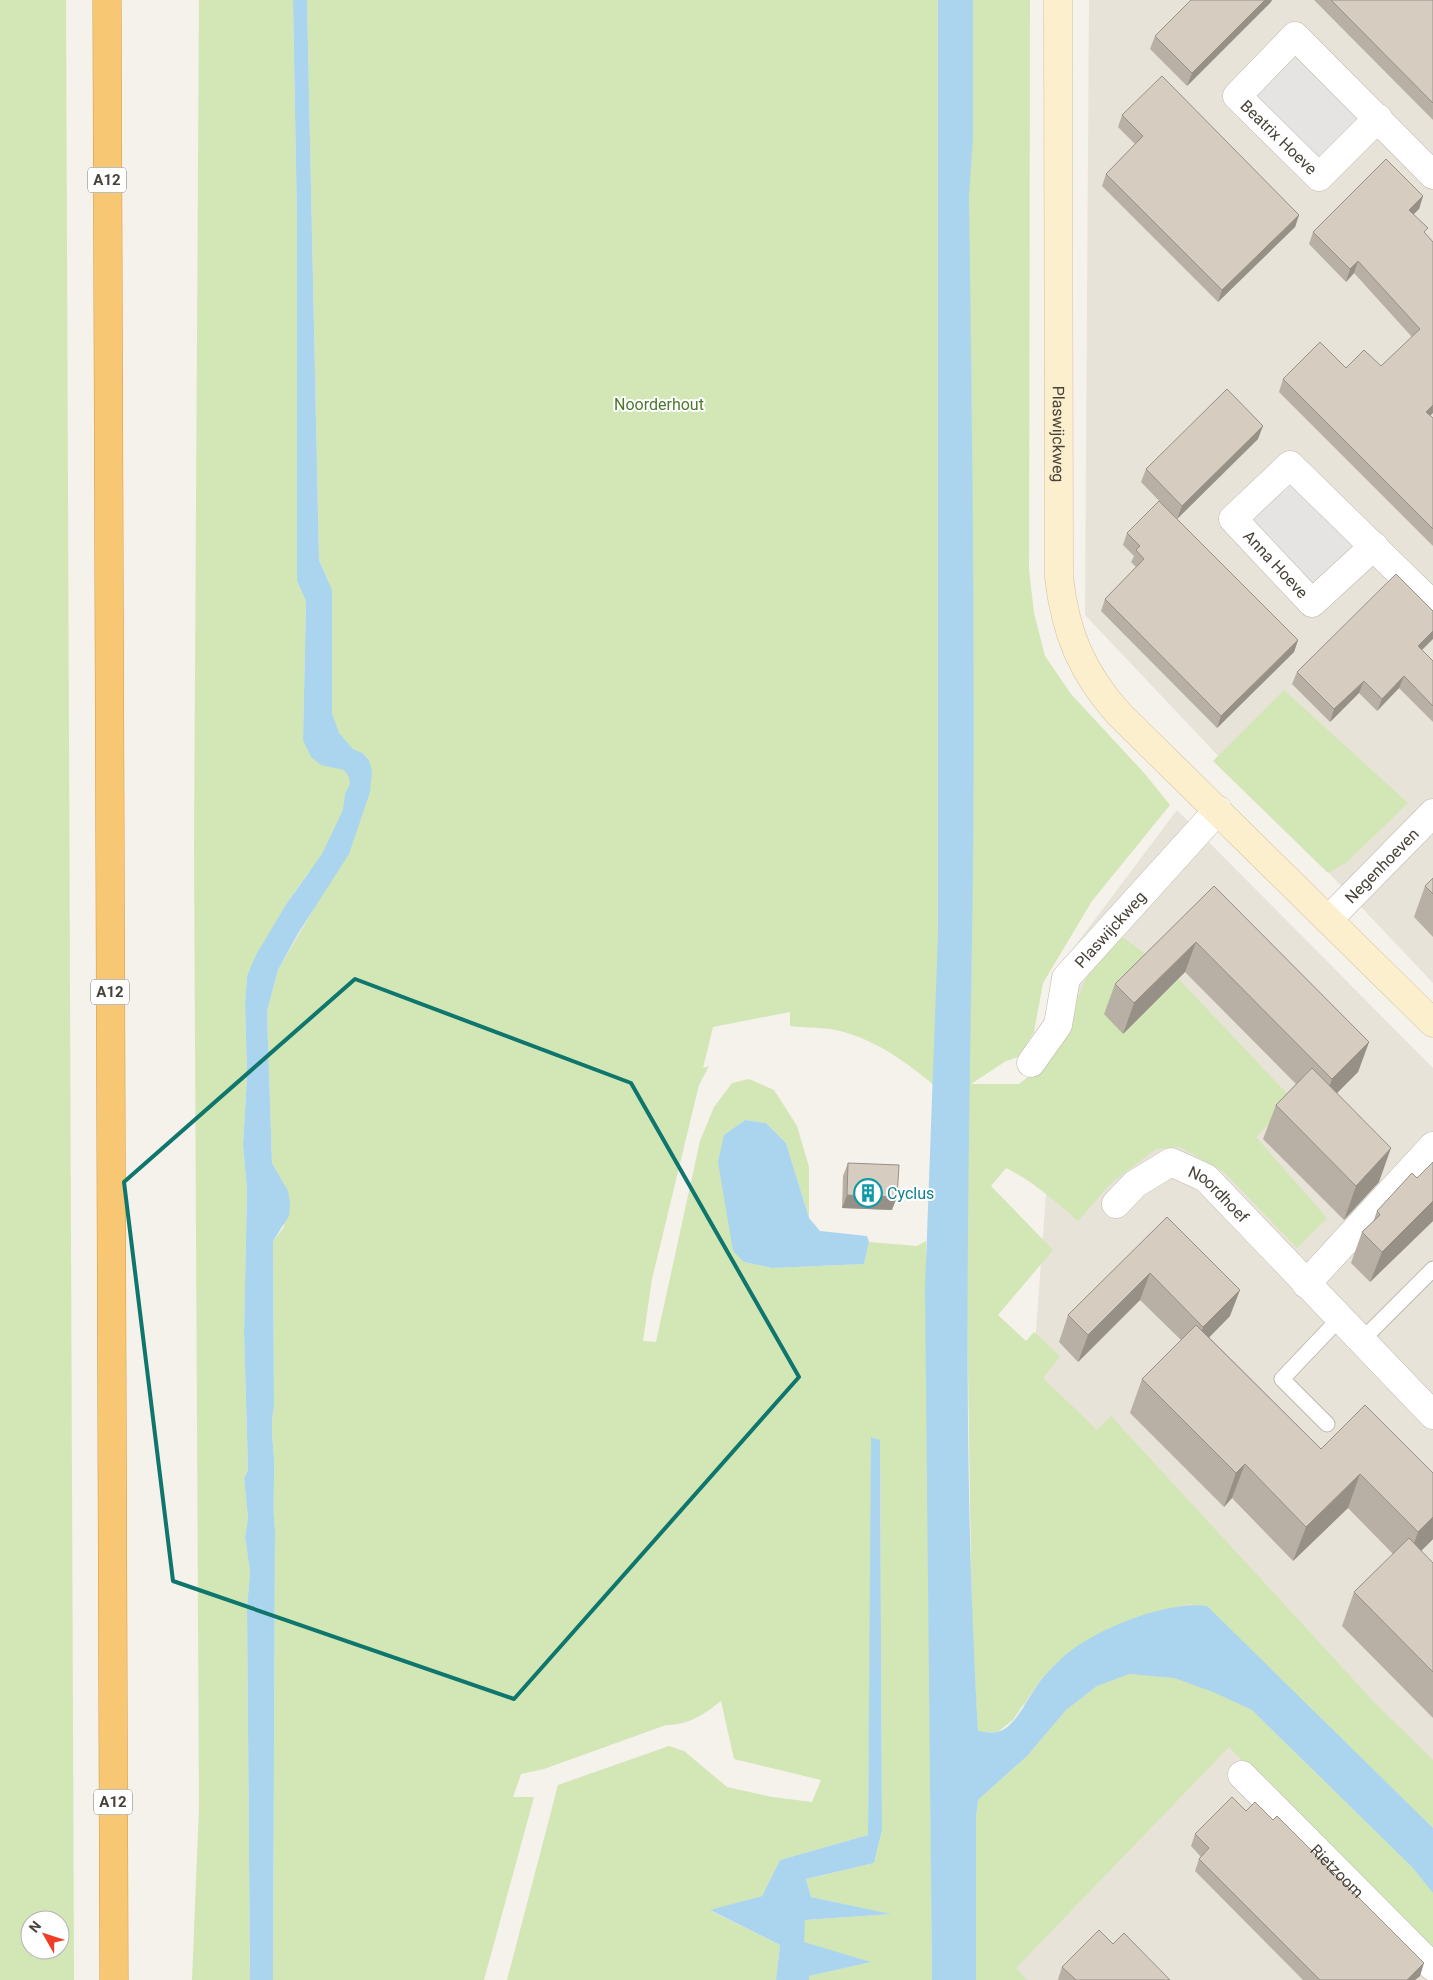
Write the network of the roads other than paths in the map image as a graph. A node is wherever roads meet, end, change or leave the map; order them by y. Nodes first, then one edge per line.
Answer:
1 (107, 0) edge
2 (1058, 0) edge
3 (1378, 118) junction
4 (1433, 175) edge
5 (1374, 546) junction
6 (1433, 605) edge
7 (1218, 810) junction
8 (1433, 813) edge
9 (1329, 918) junction
10 (1433, 1023) edge
11 (1031, 1063) dead end
12 (1433, 1146) edge
13 (1116, 1204) dead end
14 (1433, 1269) edge
15 (1306, 1284) junction
16 (1339, 1319) junction
17 (1361, 1341) junction
18 (1433, 1415) edge
19 (1327, 1424) dead end
20 (1242, 1775) dead end
21 (1433, 1966) edge
22 (114, 1980) edge

1 - 22 highway, A12
2 - 7 street, Plaswijckweg
3 - 3 street, Beatrix Hoeve
3 - 4 street, Beatrix Hoeve
5 - 5 street, Anna Hoeve
5 - 6 street, Anna Hoeve
7 - 9 street, Plaswijckweg
7 - 11 street, Plaswijckweg
8 - 9 street, Negenhoeven
9 - 10 street, Plaswijckweg
12 - 15 street
13 - 15 street, Noordhoef
14 - 17 lane
15 - 16 street, Noordhoef
16 - 17 street, Noordhoef
16 - 19 lane
17 - 18 street, Noordhoef
20 - 21 street, Rietzoom

